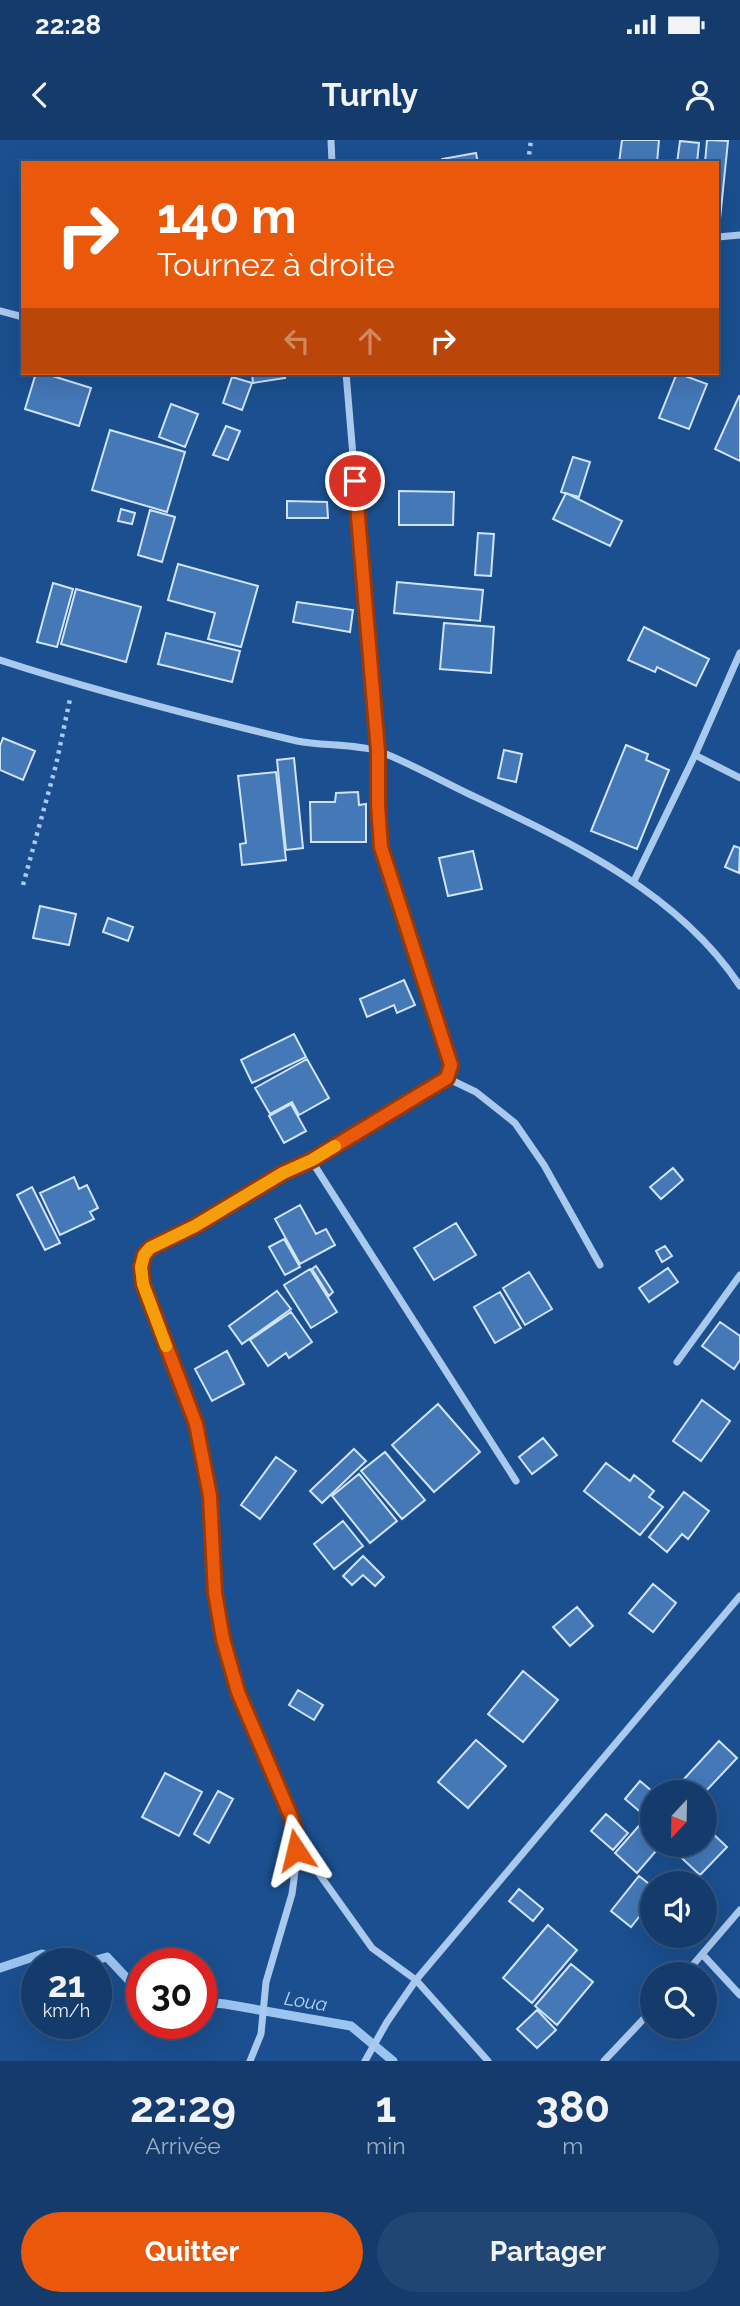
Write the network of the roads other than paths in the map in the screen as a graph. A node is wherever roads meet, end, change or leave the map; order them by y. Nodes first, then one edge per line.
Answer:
1 (331, 140) edge
2 (332, 161) edge
3 (740, 235) edge
4 (719, 237) edge
5 (0, 311) edge
6 (21, 316) edge
7 (346, 375) edge
8 (740, 653) edge
9 (0, 660) edge
10 (378, 751) junction
11 (695, 755) junction
12 (740, 778) edge
13 (634, 881) junction
14 (740, 986) edge
15 (447, 1078) junction
16 (312, 1160) junction
17 (600, 1265) dead end
18 (740, 1275) edge
19 (677, 1362) dead end
20 (516, 1481) dead end
21 (740, 1596) edge
22 (296, 1835) junction
23 (740, 1910) edge
24 (703, 1955) junction
25 (696, 1962) edge
26 (416, 1980) junction
27 (740, 1995) edge
28 (640, 2023) edge
29 (250, 2061) edge
30 (365, 2061) edge
31 (488, 2061) edge
32 (604, 2061) edge

1 - 2 street
3 - 4 street
5 - 6 street
7 - 10 street
8 - 11 street
9 - 10 street
10 - 13 street
10 - 15 street
11 - 12 street
11 - 13 street
13 - 14 street
15 - 16 street
15 - 17 street
16 - 20 street
16 - 22 street
18 - 19 street
21 - 26 street
22 - 26 street
22 - 29 street
23 - 24 street
24 - 25 street
24 - 27 street
26 - 30 street
26 - 31 street
28 - 32 street

